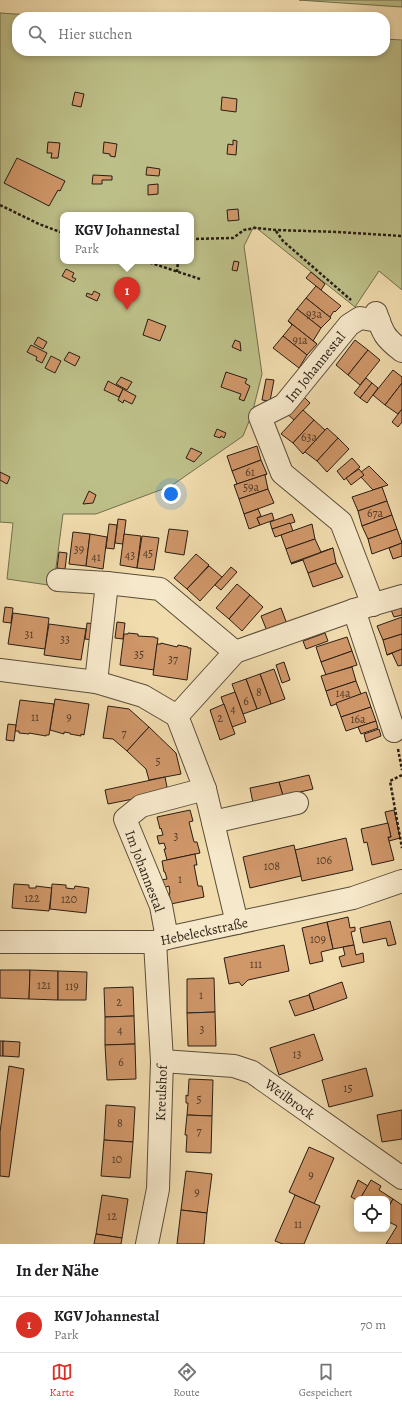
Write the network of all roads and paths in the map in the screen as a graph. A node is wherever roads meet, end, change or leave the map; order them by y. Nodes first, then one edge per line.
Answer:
1 (0, 205) edge
2 (276, 230) junction
3 (60, 232) edge
4 (402, 236) edge
5 (194, 239) edge
6 (153, 264) edge
7 (177, 264) edge
8 (176, 272) junction
9 (200, 279) dead end
10 (378, 317) junction
11 (402, 352) edge
12 (58, 580) dead end
13 (107, 583) junction
14 (402, 596) edge
15 (363, 608) junction
16 (235, 652) junction
17 (0, 670) edge
18 (96, 682) junction
19 (177, 716) junction
20 (394, 731) dead end
21 (402, 775) edge
22 (205, 789) junction
23 (297, 803) dead end
24 (213, 822) junction
25 (402, 848) edge
26 (402, 881) edge
27 (237, 923) junction
28 (161, 940) junction
29 (0, 942) edge
30 (162, 1061) junction
31 (402, 1178) edge
32 (147, 1244) edge

1 - 3 path
2 - 4 path
2 - 5 path
2 - 10 path
6 - 8 path
7 - 8 path
8 - 9 path
10 - 11 street
10 - 15 street, Im Johannestal
12 - 13 street
13 - 16 street
13 - 18 street
14 - 15 street
15 - 16 street
15 - 20 street, Im Johannestal
16 - 19 street
17 - 18 street
18 - 19 street
19 - 22 street
21 - 25 path
22 - 24 street
22 - 28 street, Im Johannestal
23 - 24 street
24 - 27 street
26 - 27 street, Hebeleckstraße
27 - 28 street, Hebeleckstraße
28 - 29 street, Hebeleckstraße
28 - 30 street, Kreulshof
30 - 31 street, Weilbrock
30 - 32 street, Kreulshof

